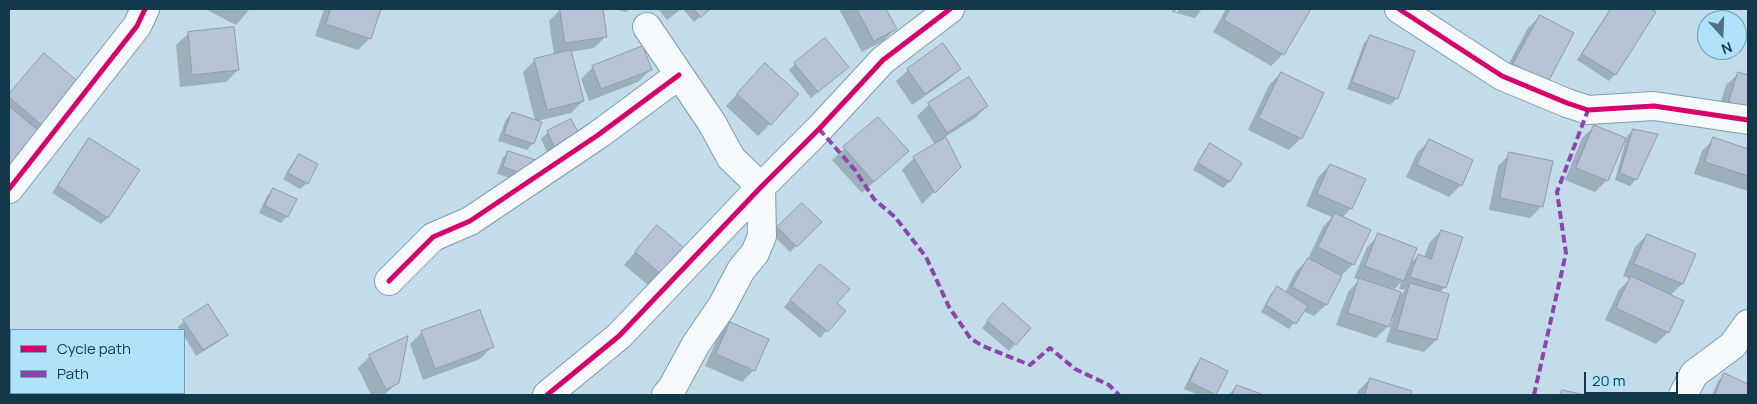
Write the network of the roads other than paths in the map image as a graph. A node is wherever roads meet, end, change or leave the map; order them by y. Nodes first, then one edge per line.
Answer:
1 (145, 9) edge
2 (950, 9) edge
3 (1416, 13) edge
4 (647, 26) dead end
5 (680, 75) junction
6 (1748, 120) edge
7 (761, 188) junction
8 (9, 189) edge
9 (389, 282) dead end
10 (1748, 324) edge
11 (676, 393) edge
12 (547, 395) edge
13 (1683, 395) edge

1 - 8 street
2 - 7 street
3 - 6 street
4 - 5 street
5 - 7 street
5 - 9 street
7 - 11 street
7 - 12 street
10 - 13 street

